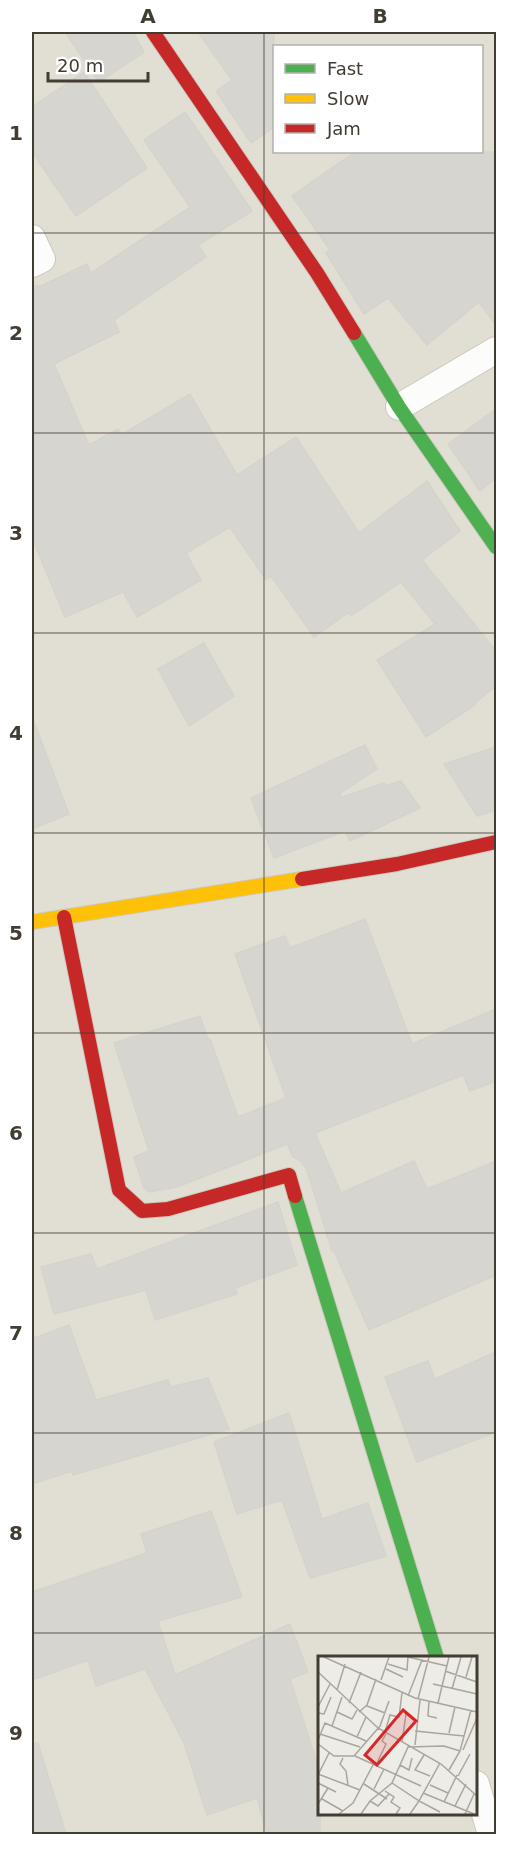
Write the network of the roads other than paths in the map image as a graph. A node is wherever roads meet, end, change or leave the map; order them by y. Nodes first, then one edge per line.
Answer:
1 (153, 32) edge
2 (32, 238) edge
3 (32, 264) edge
4 (496, 350) edge
5 (399, 407) junction
6 (496, 548) edge
7 (496, 842) edge
8 (64, 917) junction
9 (32, 922) edge
10 (436, 1656) edge
11 (477, 1787) edge
12 (491, 1834) edge

1 - 5 street
2 - 3 street
4 - 5 street
5 - 6 street
7 - 8 street
8 - 9 street
8 - 10 street
11 - 12 street

